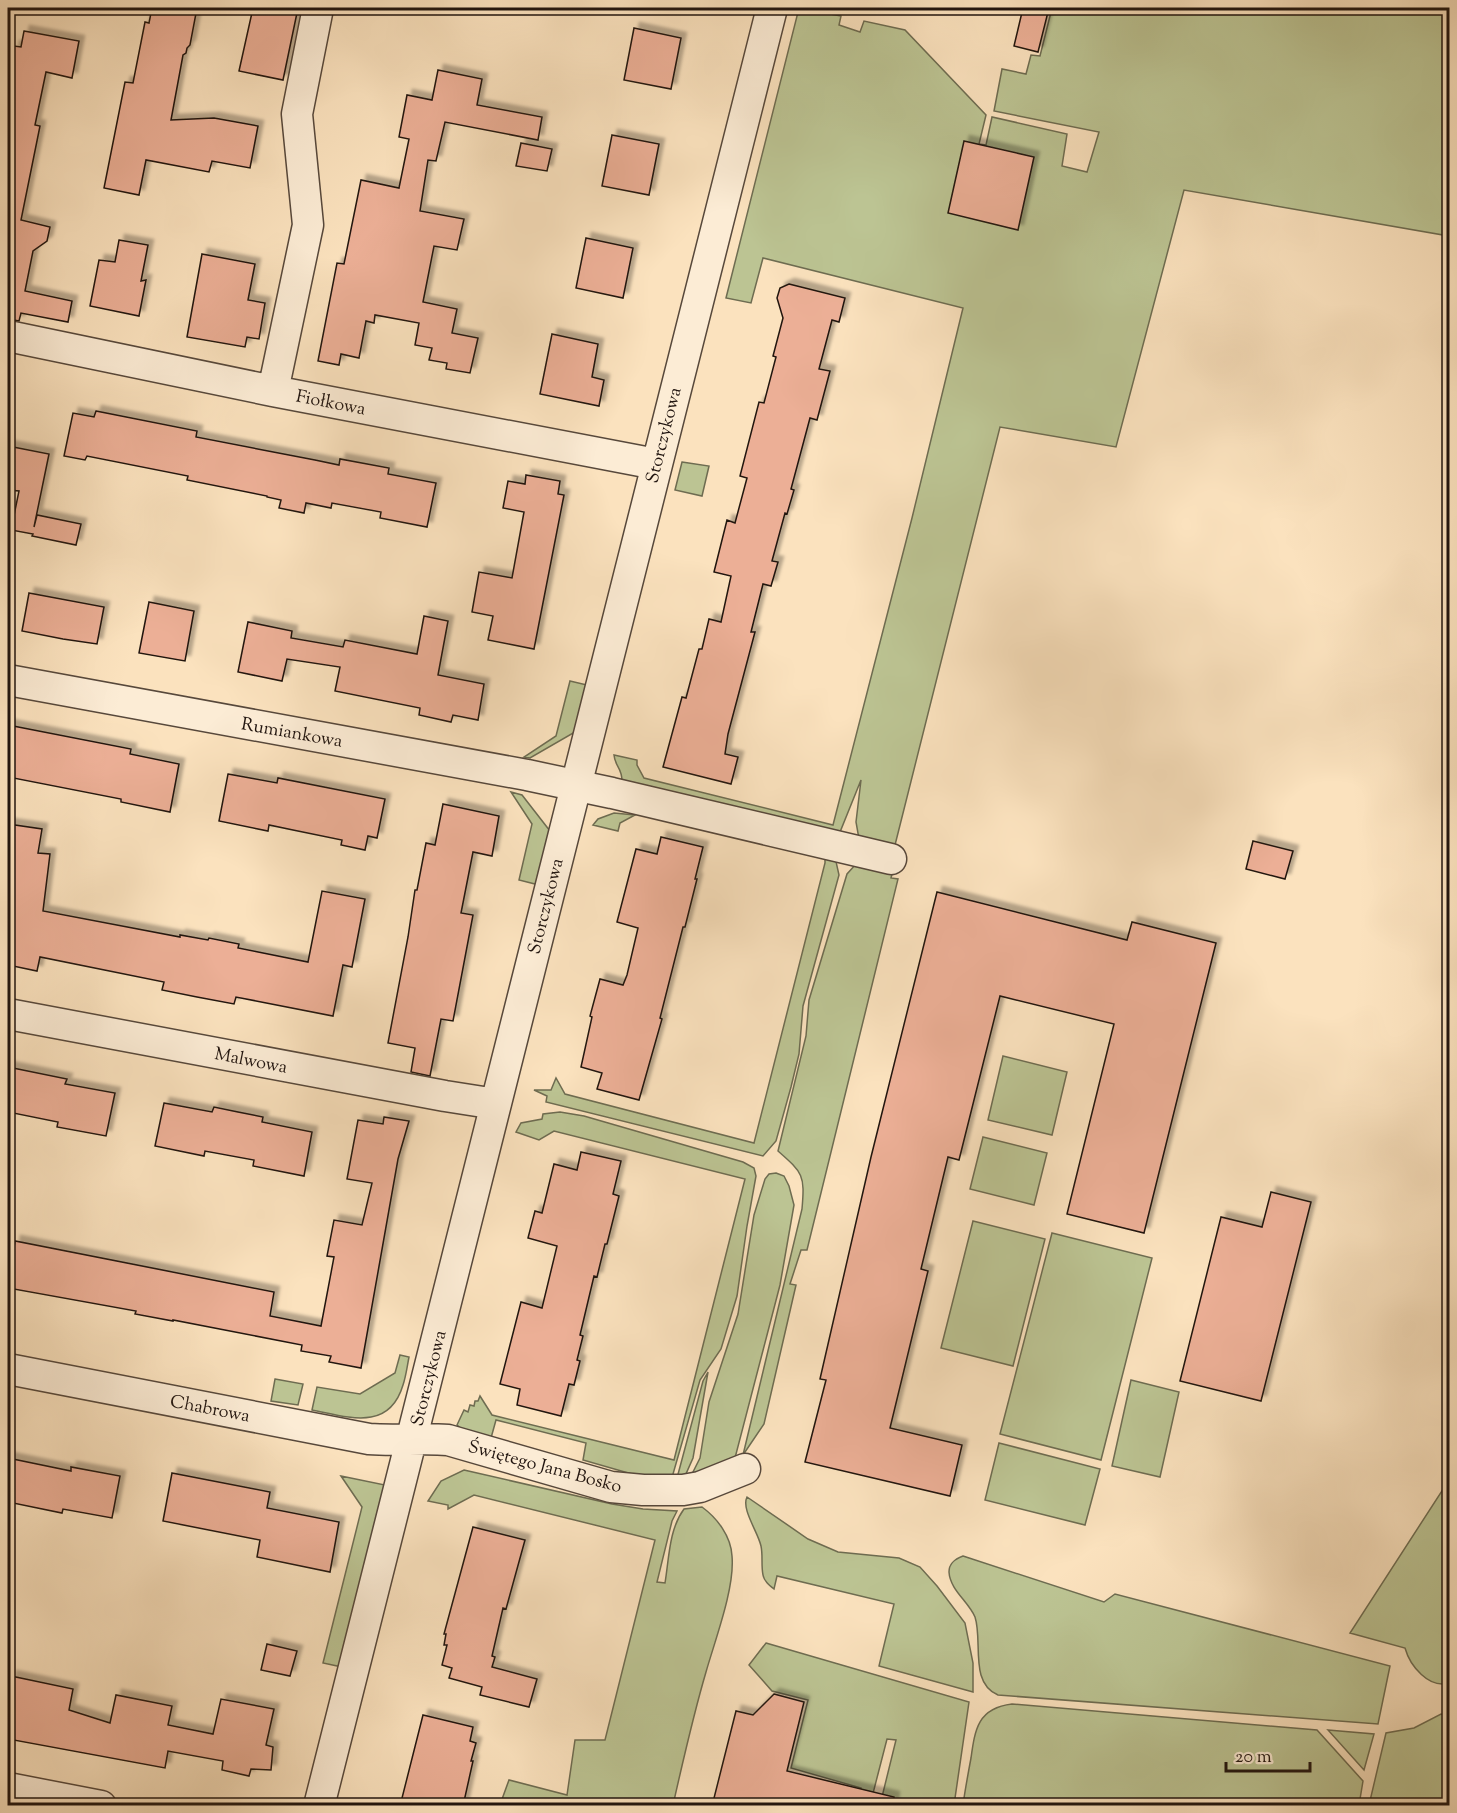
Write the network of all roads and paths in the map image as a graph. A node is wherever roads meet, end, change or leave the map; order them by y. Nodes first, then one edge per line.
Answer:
1 (318, 8) edge
2 (772, 8) edge
3 (8, 336) edge
4 (273, 391) junction
5 (656, 465) junction
6 (8, 680) edge
7 (575, 786) junction
8 (891, 860) dead end
9 (8, 1014) edge
10 (496, 1104) junction
11 (8, 1370) edge
12 (413, 1438) junction
13 (745, 1469) dead end
14 (8, 1788) edge
15 (100, 1806) edge
16 (319, 1806) edge

1 - 4 street
2 - 5 street, Storczykowa
3 - 4 street, Fiołkowa
4 - 5 street, Fiołkowa
5 - 7 street, Storczykowa
6 - 7 street, Rumiankowa
7 - 8 street, Rumiankowa
7 - 10 street, Storczykowa
9 - 10 street, Malwowa
10 - 12 street, Storczykowa
11 - 12 street, Chabrowa
12 - 13 street, Świętego Jana Bosko
12 - 16 street, Storczykowa
14 - 15 street

